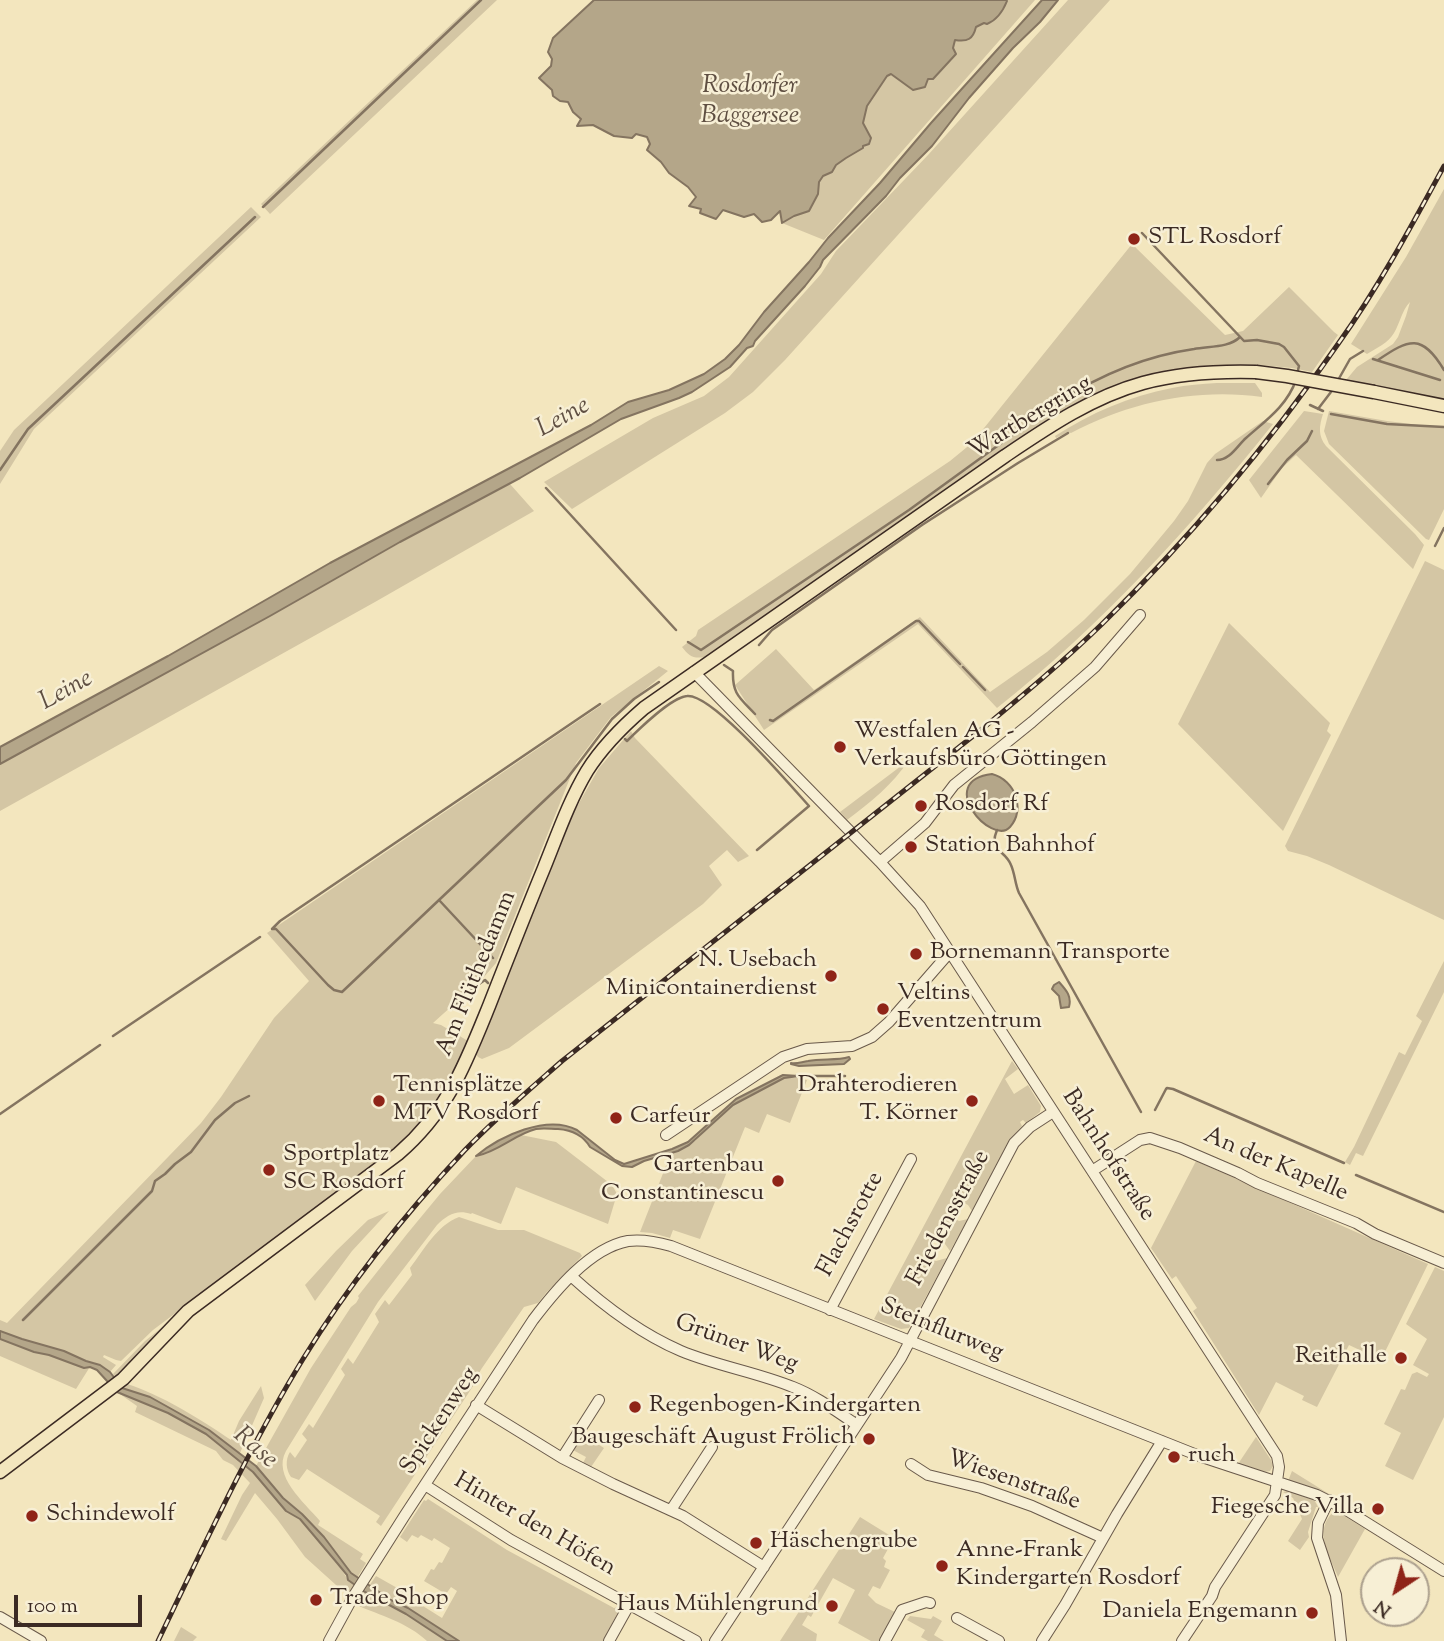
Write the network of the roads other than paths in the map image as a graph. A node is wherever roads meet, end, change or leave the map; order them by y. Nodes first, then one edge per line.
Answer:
1 (1444, 406) edge
2 (1140, 615) dead end
3 (694, 672) junction
4 (880, 862) junction
5 (950, 952) junction
6 (1053, 1112) junction
7 (666, 1135) dead end
8 (911, 1159) dead end
9 (1092, 1171) junction
10 (1444, 1264) edge
11 (571, 1276) junction
12 (830, 1310) junction
13 (909, 1340) junction
14 (599, 1400) dead end
15 (476, 1405) junction
16 (857, 1425) junction
17 (1162, 1441) junction
18 (712, 1447) dead end
19 (562, 1458) junction
20 (911, 1464) dead end
21 (0, 1472) edge
22 (1277, 1482) junction
23 (425, 1485) junction
24 (1329, 1500) junction
25 (671, 1510) junction
26 (1103, 1538) junction
27 (764, 1567) junction
28 (1444, 1571) edge
29 (930, 1603) dead end
30 (629, 1605) junction
31 (0, 1617) edge
32 (957, 1618) dead end
33 (41, 1641) edge
34 (329, 1641) edge
35 (609, 1641) edge
36 (696, 1641) edge
37 (716, 1641) edge
38 (885, 1641) edge
39 (999, 1641) edge
40 (1042, 1641) edge
41 (1182, 1641) edge
42 (1341, 1641) edge

1 - 3 main road, Wartbergring, bridge
2 - 4 street
3 - 4 street, Bahnhofstraße
3 - 21 main road, Am Flüthedamm
4 - 5 street, Bahnhofstraße
5 - 6 street, Bahnhofstraße
5 - 7 street
6 - 9 street, Bahnhofstraße
6 - 13 street, Friedensstraße
8 - 12 street, Flachsrotte
9 - 10 street, An der Kapelle
9 - 22 street, Bahnhofstraße
11 - 12 street, Steinflurweg
11 - 15 street, Spickenweg
11 - 16 street, Grüner Weg
12 - 13 street, Steinflurweg
13 - 16 street, Friedensstraße
13 - 17 street, Steinflurweg
14 - 19 street
15 - 19 street
15 - 23 street, Spickenweg
16 - 27 street, Friedensstraße
17 - 22 street, Steinflurweg
17 - 26 street
18 - 25 street
19 - 25 street
20 - 26 street, Wiesenstraße
22 - 24 street, Steinflurweg
22 - 41 street
23 - 30 street, Hinter den Höfen
23 - 34 street, Spickenweg
24 - 28 street, Steinflurweg
24 - 42 street
25 - 27 street
26 - 40 street
27 - 37 street, Friedensstraße
29 - 38 street
30 - 35 street
30 - 36 street, Hinter den Höfen
31 - 33 street
32 - 39 street

